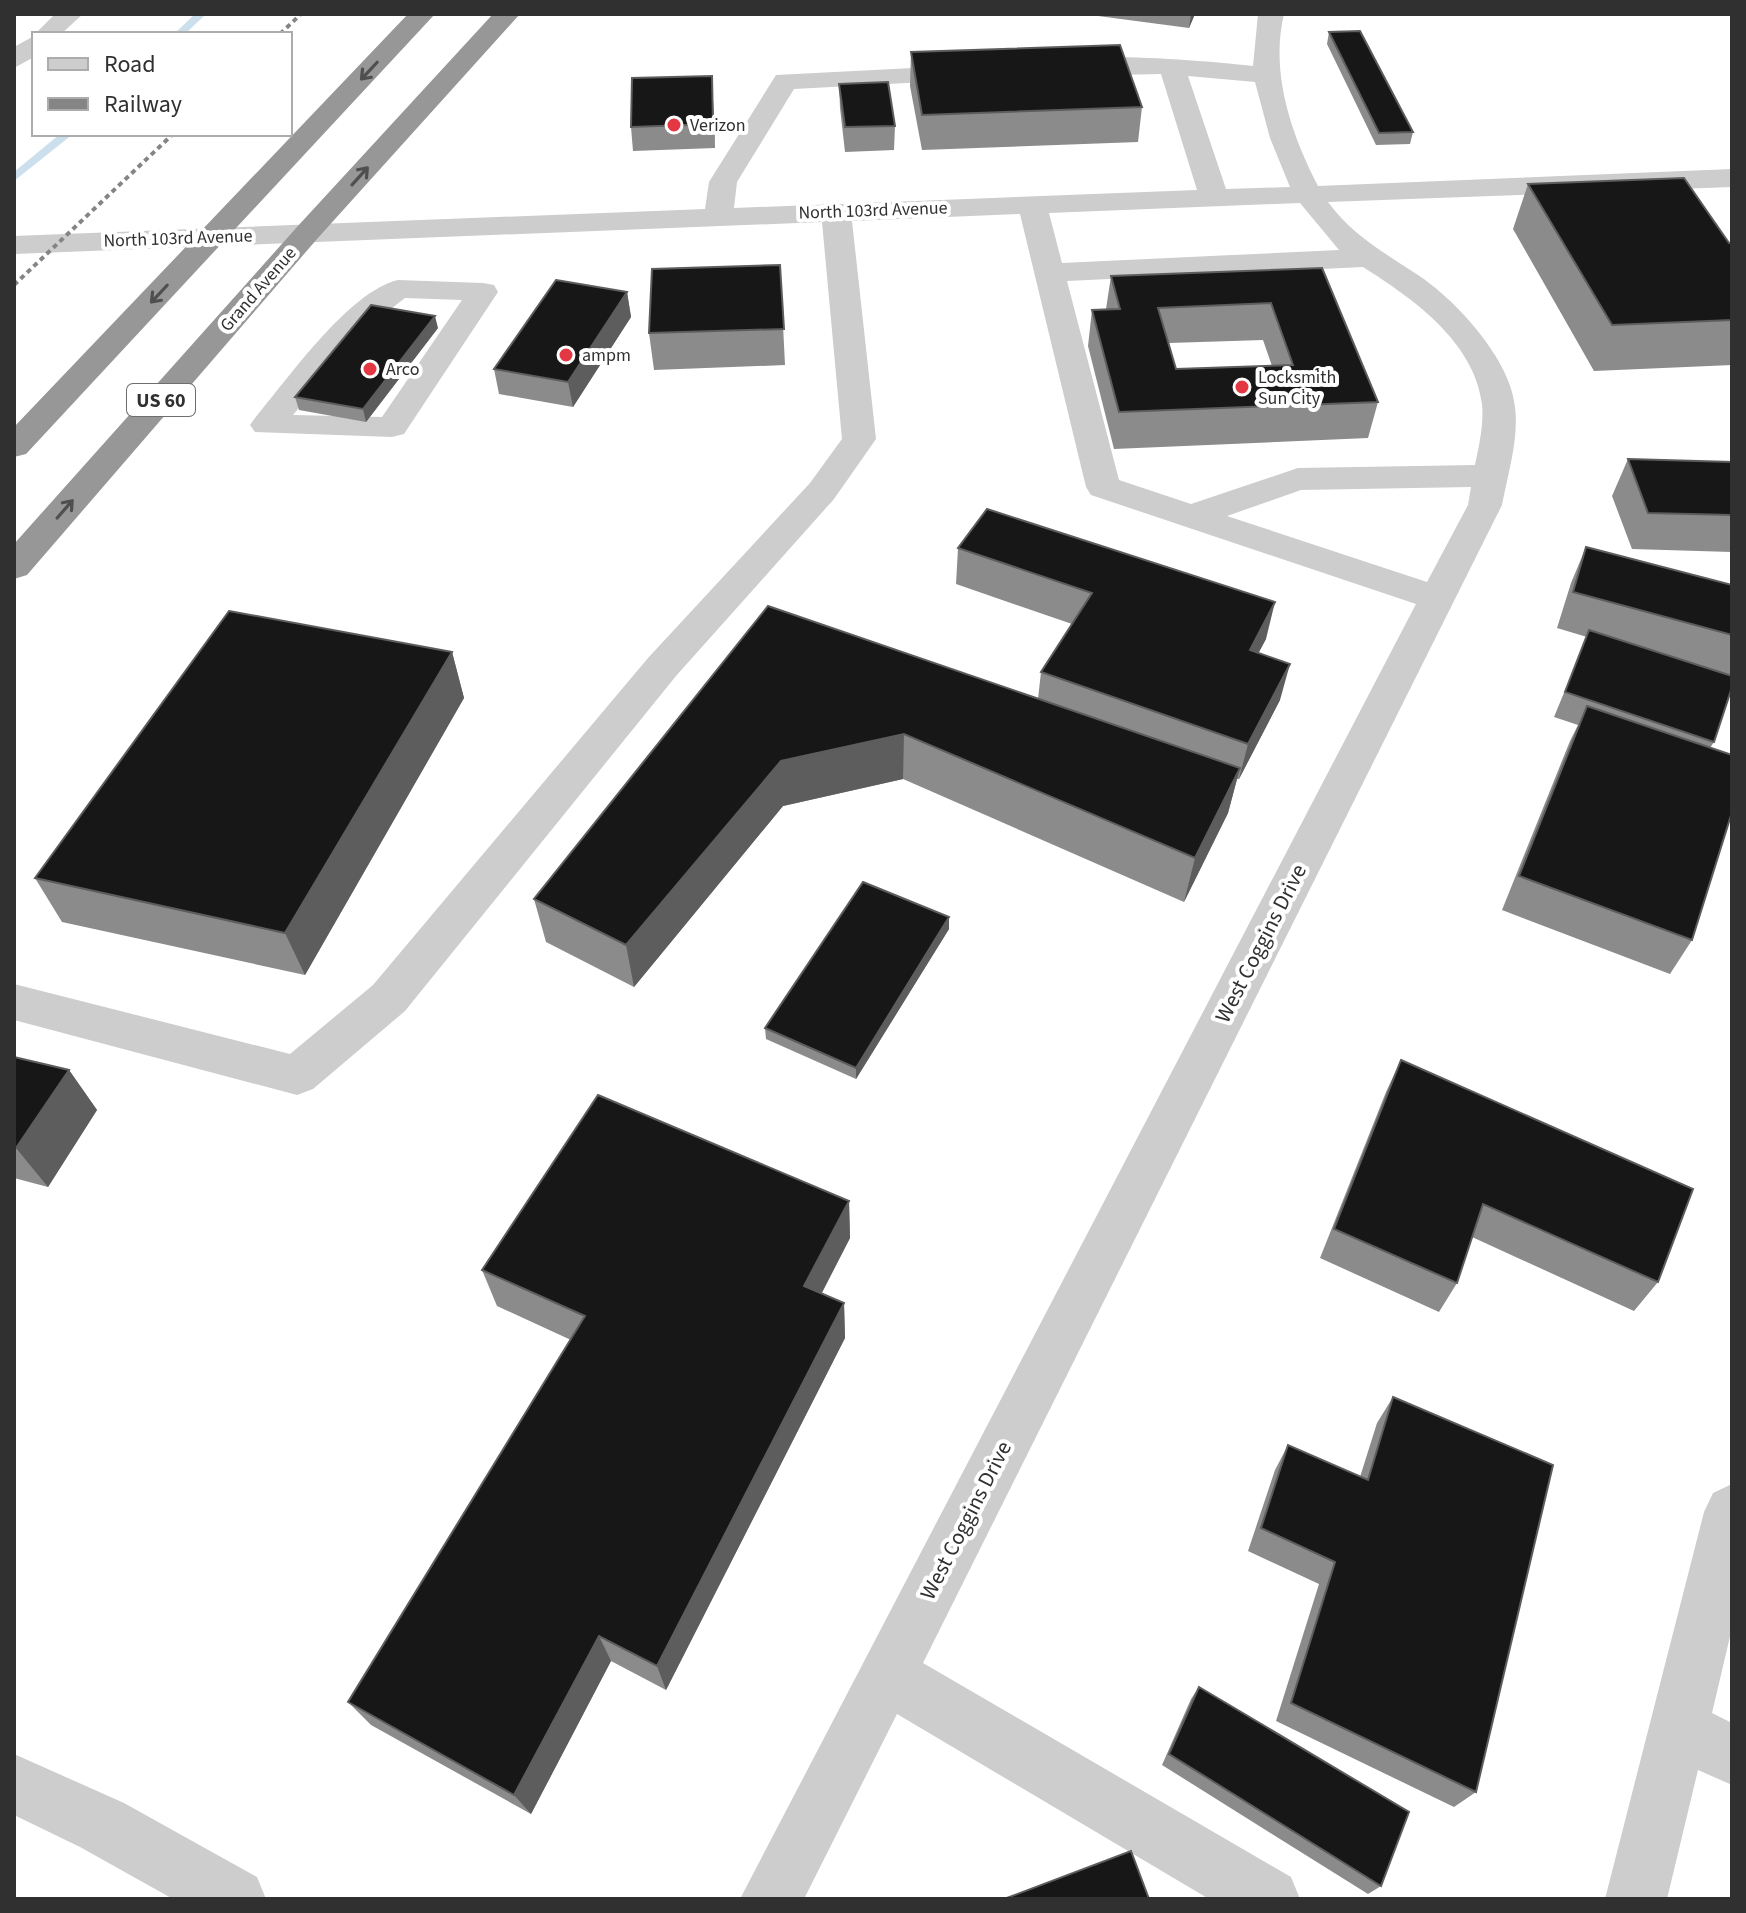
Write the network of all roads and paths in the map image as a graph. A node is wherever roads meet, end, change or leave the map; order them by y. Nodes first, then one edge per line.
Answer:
1 (70, 14) edge
2 (422, 14) edge
3 (507, 14) edge
4 (1271, 14) edge
5 (48, 32) edge
6 (1172, 67) junction
7 (1038, 70) edge
8 (991, 72) edge
9 (1265, 75) junction
10 (1732, 178) edge
11 (1305, 193) junction
12 (1214, 197) junction
13 (1032, 203) junction
14 (836, 212) junction
15 (718, 217) junction
16 (307, 233) junction
17 (212, 237) junction
18 (14, 245) edge
19 (1371, 258) junction
20 (1050, 273) junction
21 (267, 425) joint
22 (14, 447) edge
23 (1489, 476) junction
24 (1192, 516) junction
25 (14, 567) edge
26 (1437, 598) junction
27 (14, 1002) edge
28 (1732, 1512) edge
29 (886, 1674) junction
30 (1680, 1728) junction
31 (1732, 1755) edge
32 (14, 1784) edge
33 (235, 1899) edge
34 (771, 1899) edge
35 (1269, 1899) edge
36 (1636, 1899) edge

1 - 5 street
2 -> 17 highway
16 -> 3 highway, Grand Avenue / US 60
4 - 9 street, West Coggins Drive
6 - 7 street
6 - 9 street
6 - 12 street
8 - 15 street
9 - 11 street, West Coggins Drive
10 - 11 street, North 103rd Avenue
11 - 12 street, North 103rd Avenue
11 - 19 street, West Coggins Drive
12 - 13 street, North 103rd Avenue
13 - 14 street, North 103rd Avenue
13 - 20 street
14 - 15 street, North 103rd Avenue
14 - 27 street
15 - 16 street, North 103rd Avenue
16 - 17 street, North 103rd Avenue
25 -> 16 highway, Grand Avenue / US 60
17 - 18 street, North 103rd Avenue
17 -> 22 highway
19 - 20 street
19 - 23 street, West Coggins Drive
20 - 24 street
21 - 21 street
23 - 24 street
23 - 26 street, West Coggins Drive
24 - 26 street
26 - 29 street, West Coggins Drive
28 - 30 street
29 - 34 street, West Coggins Drive
29 - 35 street
30 - 31 street
30 - 36 street
32 - 33 street

